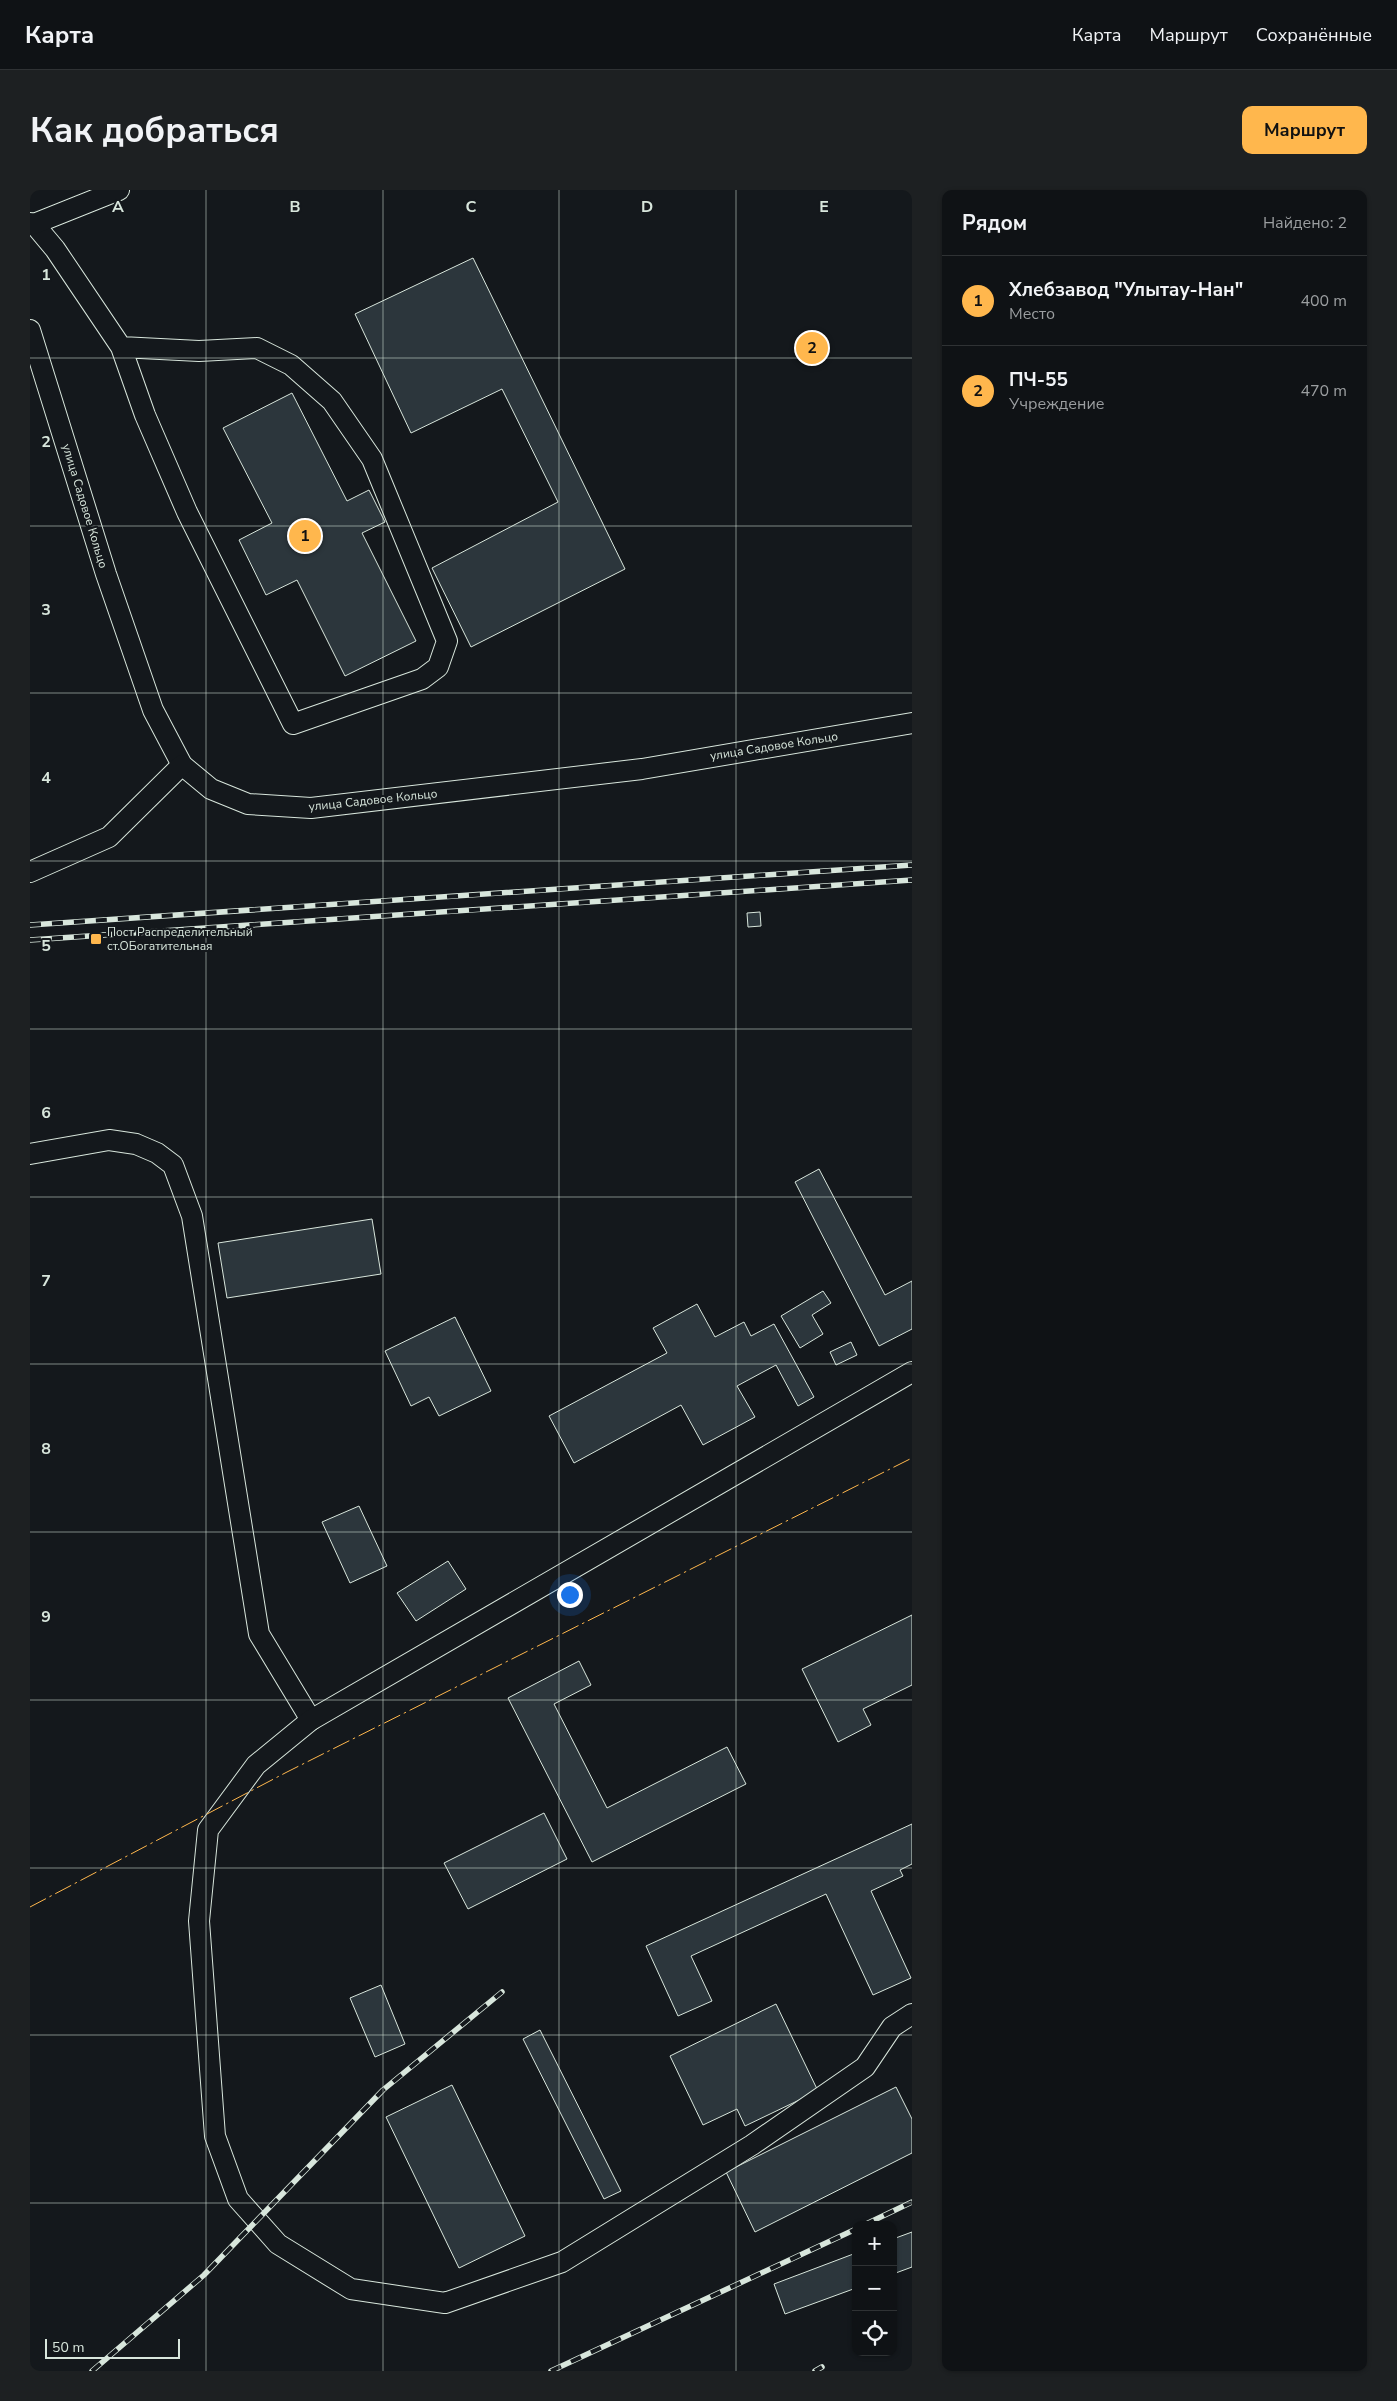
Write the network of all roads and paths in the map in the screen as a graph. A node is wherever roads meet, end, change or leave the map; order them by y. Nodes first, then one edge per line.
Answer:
1 (119, 190) edge
2 (32, 223) edge
3 (30, 330) edge
4 (121, 347) junction
5 (912, 724) edge
6 (182, 765) junction
7 (30, 872) edge
8 (30, 1154) edge
9 (912, 1372) edge
10 (311, 1720) junction
11 (912, 2014) edge

1 - 2 street
2 - 4 street
3 - 6 street, улица Садовое Кольцо
4 - 4 street
5 - 6 street, улица Садовое Кольцо
6 - 7 street
8 - 10 street
9 - 10 street
10 - 11 street

